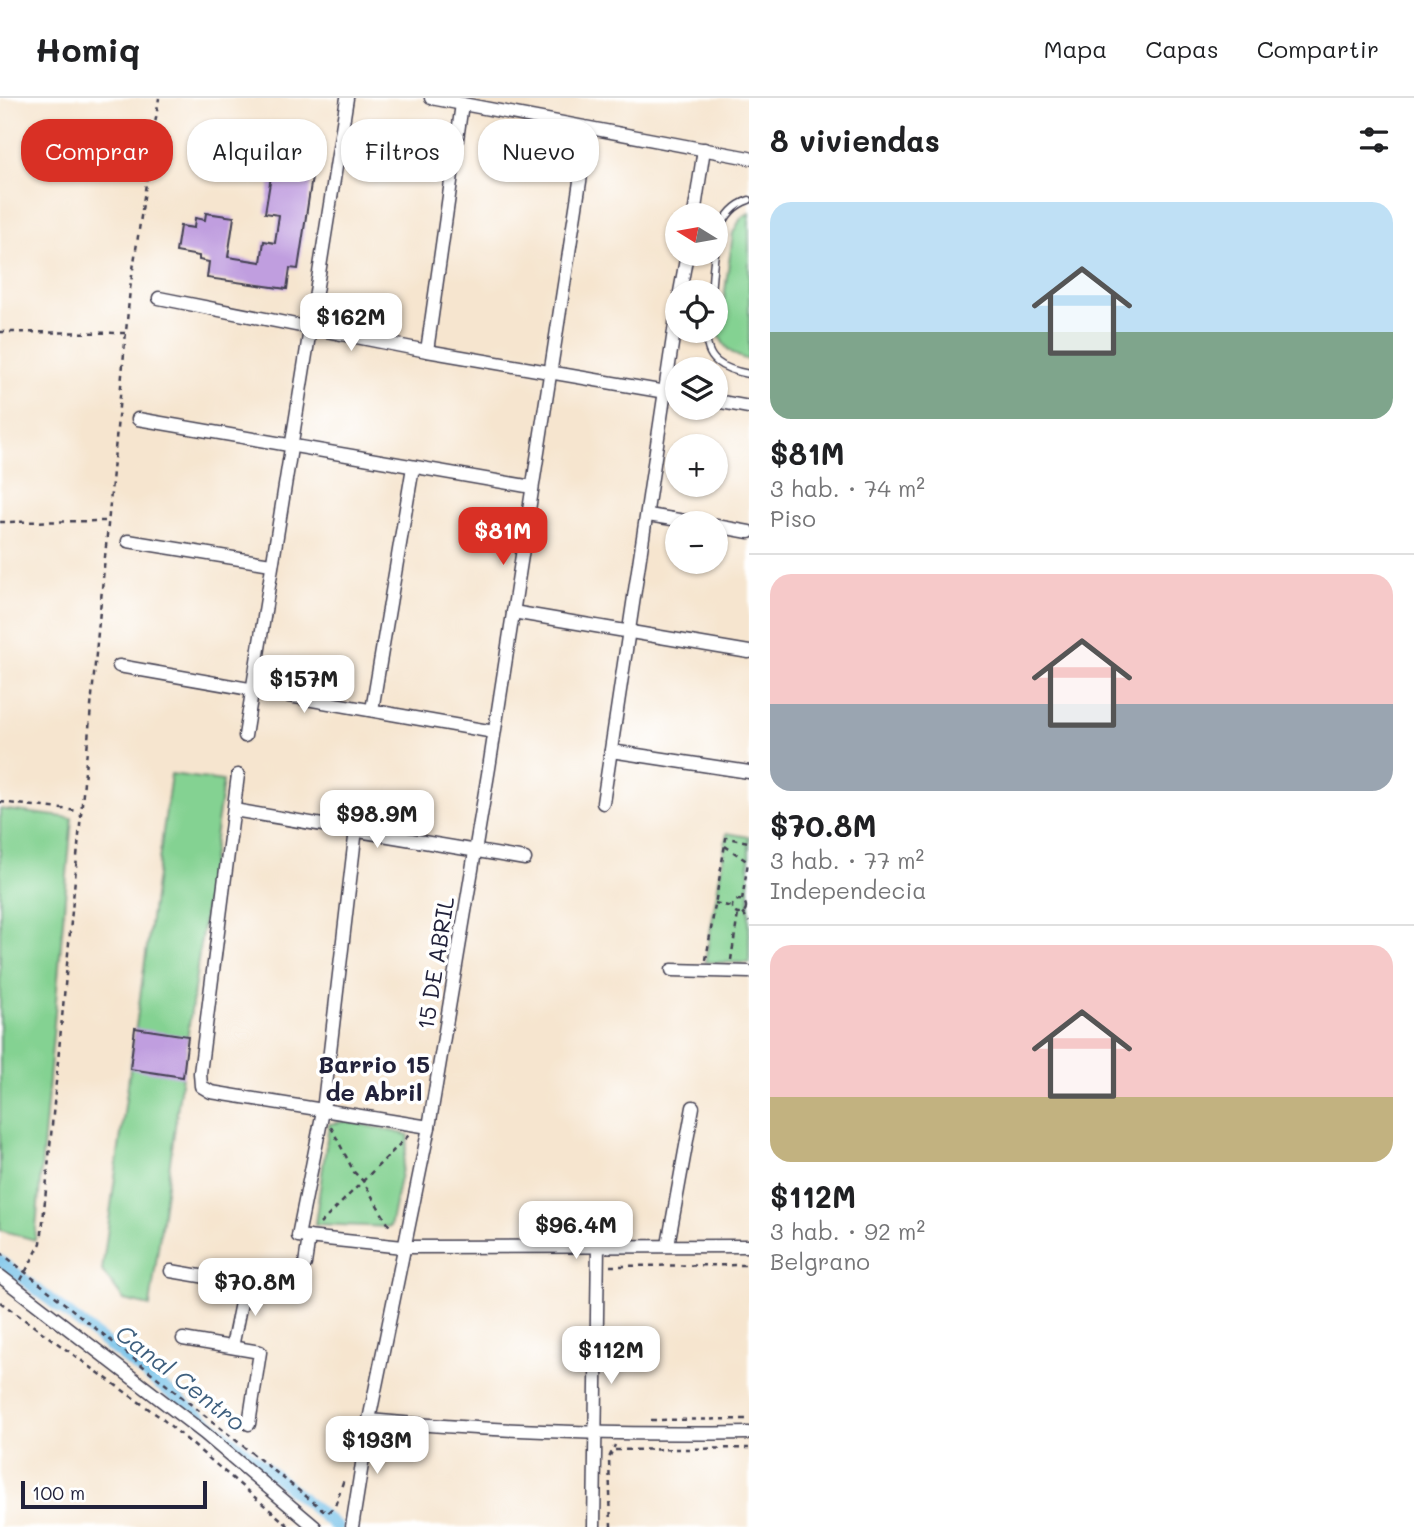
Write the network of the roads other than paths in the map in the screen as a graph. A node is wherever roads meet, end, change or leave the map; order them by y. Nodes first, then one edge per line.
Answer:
1 (347, 98) edge
2 (431, 98) edge
3 (462, 104) junction
4 (535, 119) edge
5 (599, 132) edge
6 (705, 149) junction
7 (749, 158) edge
8 (580, 182) edge
9 (749, 200) edge
10 (696, 203) edge
11 (713, 280) edge
12 (159, 298) dead end
13 (311, 328) junction
14 (671, 343) edge
15 (706, 343) edge
16 (428, 351) junction
17 (549, 372) junction
18 (749, 374) edge
19 (663, 391) junction
20 (728, 403) edge
21 (749, 407) edge
22 (138, 419) dead end
23 (293, 447) junction
24 (414, 467) junction
25 (532, 487) junction
26 (648, 515) junction
27 (665, 518) edge
28 (728, 528) edge
29 (749, 532) edge
30 (128, 541) dead end
31 (271, 564) junction
32 (513, 612) junction
33 (629, 632) junction
34 (749, 652) edge
35 (119, 666) dead end
36 (252, 690) junction
37 (372, 710) junction
38 (494, 732) junction
39 (245, 736) dead end
40 (611, 751) junction
41 (749, 772) edge
42 (238, 775) dead end
43 (603, 803) dead end
44 (234, 810) junction
45 (356, 830) junction
46 (474, 851) junction
47 (525, 859) dead end
48 (672, 970) dead end
49 (749, 972) edge
50 (693, 1107) dead end
51 (323, 1111) junction
52 (429, 1128) junction
53 (303, 1236) junction
54 (598, 1244) junction
55 (668, 1245) junction
56 (749, 1245) edge
57 (403, 1247) junction
58 (171, 1271) dead end
59 (0, 1276) edge
60 (245, 1283) junction
61 (183, 1339) dead end
62 (232, 1347) junction
63 (369, 1420) junction
64 (249, 1424) dead end
65 (749, 1433) edge
66 (593, 1434) junction
67 (315, 1527) edge
68 (352, 1527) edge
69 (594, 1527) edge

1 - 13 street
2 - 3 street
3 - 4 street
3 - 16 street
5 - 6 street
6 - 7 street
6 - 10 street
8 - 17 street, 15 DE ABRIL
9 - 11 lane
12 - 13 street
13 - 16 street
13 - 23 street
14 - 19 street
15 - 18 lane
16 - 17 street
17 - 19 street
17 - 25 street, 15 DE ABRIL
19 - 26 street
20 - 21 street
22 - 23 street
23 - 24 street
23 - 31 street
24 - 25 street
24 - 37 street
25 - 32 street, 15 DE ABRIL
26 - 27 street
26 - 33 street
28 - 29 street
30 - 31 street
31 - 36 street
32 - 33 street
32 - 38 street, 15 DE ABRIL
33 - 34 street
33 - 40 street
35 - 36 street
36 - 37 street
36 - 39 street
37 - 38 street
38 - 46 street, 15 DE ABRIL
40 - 41 street
40 - 43 street
42 - 44 street
44 - 45 street
44 - 51 street
45 - 46 street
45 - 51 street
46 - 47 street
46 - 52 street, 15 DE ABRIL
48 - 49 street
50 - 55 street
51 - 52 street
51 - 53 street
52 - 57 street, 15 DE ABRIL
53 - 57 street
53 - 60 street
54 - 55 street
54 - 57 street
54 - 66 street
55 - 56 street
57 - 63 street, 15 DE ABRIL
58 - 60 street
59 - 67 street
60 - 62 street
61 - 62 street
62 - 64 street
63 - 66 street
63 - 68 street, 15 DE ABRIL
65 - 66 street
66 - 69 street

